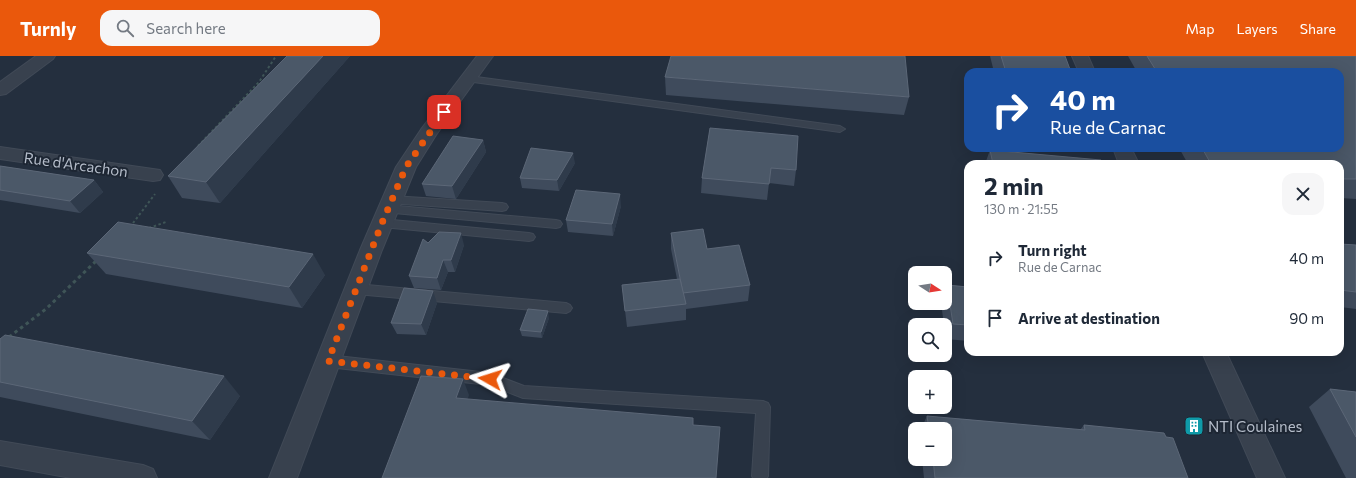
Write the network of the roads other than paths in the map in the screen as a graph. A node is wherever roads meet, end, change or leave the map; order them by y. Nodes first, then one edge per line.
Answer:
1 (47, 56) edge
2 (485, 56) edge
3 (1080, 56) edge
4 (1085, 68) edge
5 (469, 79) junction
6 (0, 90) edge
7 (840, 128) dead end
8 (0, 153) edge
9 (156, 183) road end
10 (502, 207) dead end
11 (387, 211) junction
12 (556, 224) dead end
13 (529, 237) dead end
14 (356, 289) junction
15 (566, 308) dead end
16 (1216, 356) edge
17 (328, 361) junction
18 (0, 453) edge
19 (760, 476) dead end
20 (143, 478) edge
21 (283, 478) edge
22 (1271, 478) edge

1 - 6 street
2 - 5 street
3 - 4 street
5 - 7 lane
5 - 11 street
8 - 9 street, Rue d'Arcachon
10 - 11 lane
11 - 12 lane
11 - 13 lane
11 - 14 street
14 - 15 lane
14 - 17 street
16 - 22 street
17 - 19 lane
17 - 21 street
18 - 20 street

